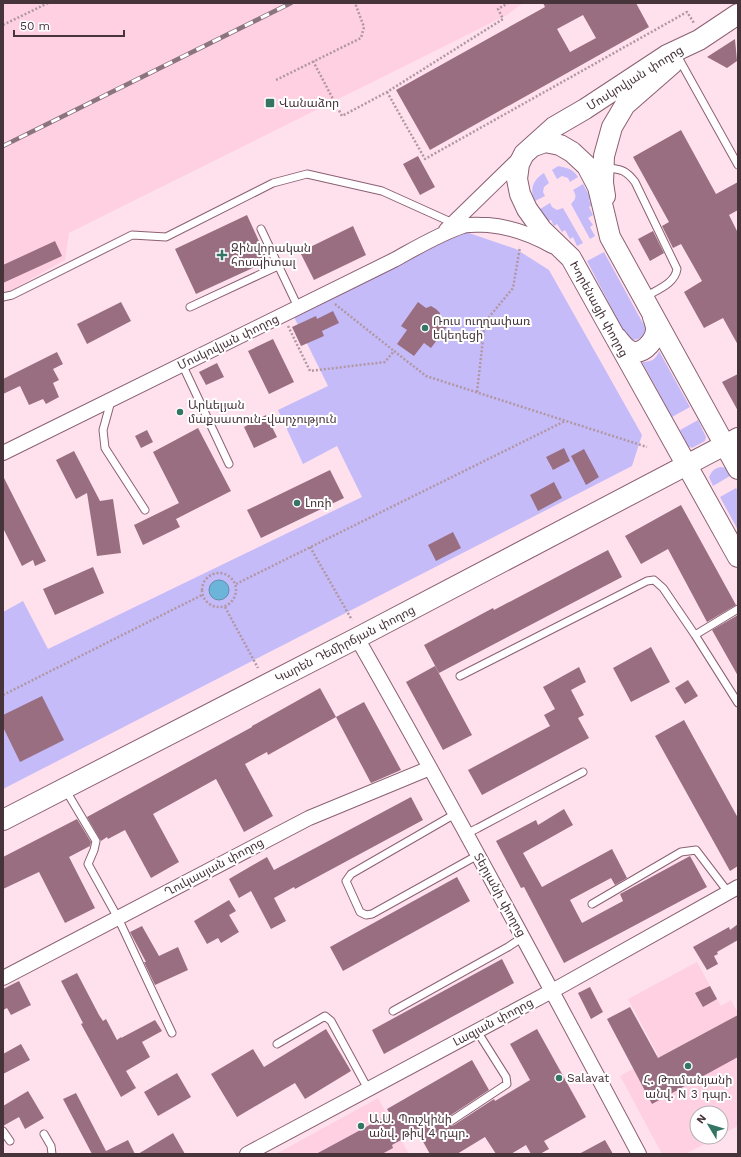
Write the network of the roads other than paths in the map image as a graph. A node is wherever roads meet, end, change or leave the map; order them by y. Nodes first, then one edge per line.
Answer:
1 (738, 14) edge
2 (701, 39) junction
3 (679, 59) junction
4 (529, 150) junction
5 (738, 165) edge
6 (604, 167) junction
7 (453, 227) junction
8 (261, 229) dead end
9 (610, 237) junction
10 (571, 258) junction
11 (278, 266) junction
12 (3, 297) edge
13 (647, 304) junction
14 (190, 307) dead end
15 (298, 307) junction
16 (612, 332) junction
17 (182, 364) junction
18 (112, 399) junction
19 (731, 441) edge
20 (3, 453) edge
21 (229, 464) dead end
22 (686, 464) junction
23 (738, 469) edge
24 (145, 510) dead end
25 (738, 557) edge
26 (738, 609) edge
27 (355, 629) junction
28 (695, 635) junction
29 (460, 676) dead end
30 (738, 703) edge
31 (430, 768) junction
32 (583, 772) dead end
33 (65, 788) junction
34 (455, 814) junction
35 (3, 820) edge
36 (466, 834) junction
37 (478, 855) junction
38 (733, 890) edge
39 (592, 904) dead end
40 (118, 918) junction
41 (523, 937) junction
42 (3, 978) edge
43 (552, 991) junction
44 (393, 1011) dead end
45 (477, 1031) junction
46 (172, 1033) dead end
47 (278, 1044) dead end
48 (368, 1089) junction
49 (451, 1121) dead end
50 (3, 1131) edge
51 (44, 1134) dead end
52 (10, 1141) dead end
53 (52, 1154) edge
54 (247, 1154) edge
55 (639, 1154) edge

1 - 2 street, Մոսկովյան փողոց
2 - 3 street
2 - 4 street, Մոսկովյան փողոց
3 - 5 lane
3 - 6 street
4 - 7 street
4 - 9 street
4 - 10 street, Խորենացի փողոց
6 - 9 street
6 - 13 lane
7 - 10 street, Մոսկովյան փողոց
7 - 12 lane
7 - 15 street, Մոսկովյան փողոց
8 - 11 lane
9 - 13 street
10 - 16 street, Խորենացի փողոց
11 - 14 lane
11 - 15 lane
13 - 16 street
13 - 19 street
15 - 17 street, Մոսկովյան փողոց
16 - 22 street, Խորենացի փողոց
17 - 18 street, Մոսկովյան փողոց
17 - 21 lane
18 - 20 street, Մոսկովյան փողոց
18 - 24 lane
19 - 22 street, Կարեն Դեմիրճյան փողոց
19 - 23 street
22 - 25 street, Խորենացի փողոց
22 - 27 street, Կարեն Դեմիրճյան փողոց
26 - 28 lane
27 - 31 street, Տերյանի փողոց
27 - 33 street, Կարեն Դեմիրճյան փողոց
28 - 29 lane
28 - 30 lane
31 - 34 street, Տերյանի փողոց
31 - 40 street, Ղուկասյան փողոց
32 - 36 lane
33 - 35 street, Կարեն Դեմիրճյան փողոց
33 - 40 lane
34 - 36 street, Տերյանի փողոց
34 - 37 lane
36 - 37 street, Տերյանի փողոց
37 - 41 street, Տերյանի փողոց
38 - 39 lane
38 - 43 street, Լազյան փողոց
40 - 42 street, Ղուկասյան փողոց
40 - 46 lane
41 - 43 street, Տերյանի փողոց
41 - 44 lane
43 - 45 street, Լազյան փողոց
43 - 55 street, Տերյանի փողոց
45 - 48 street, Լազյան փողոց
45 - 49 lane
47 - 48 lane
48 - 54 street, Լազյան փողոց
50 - 52 lane
51 - 53 lane

